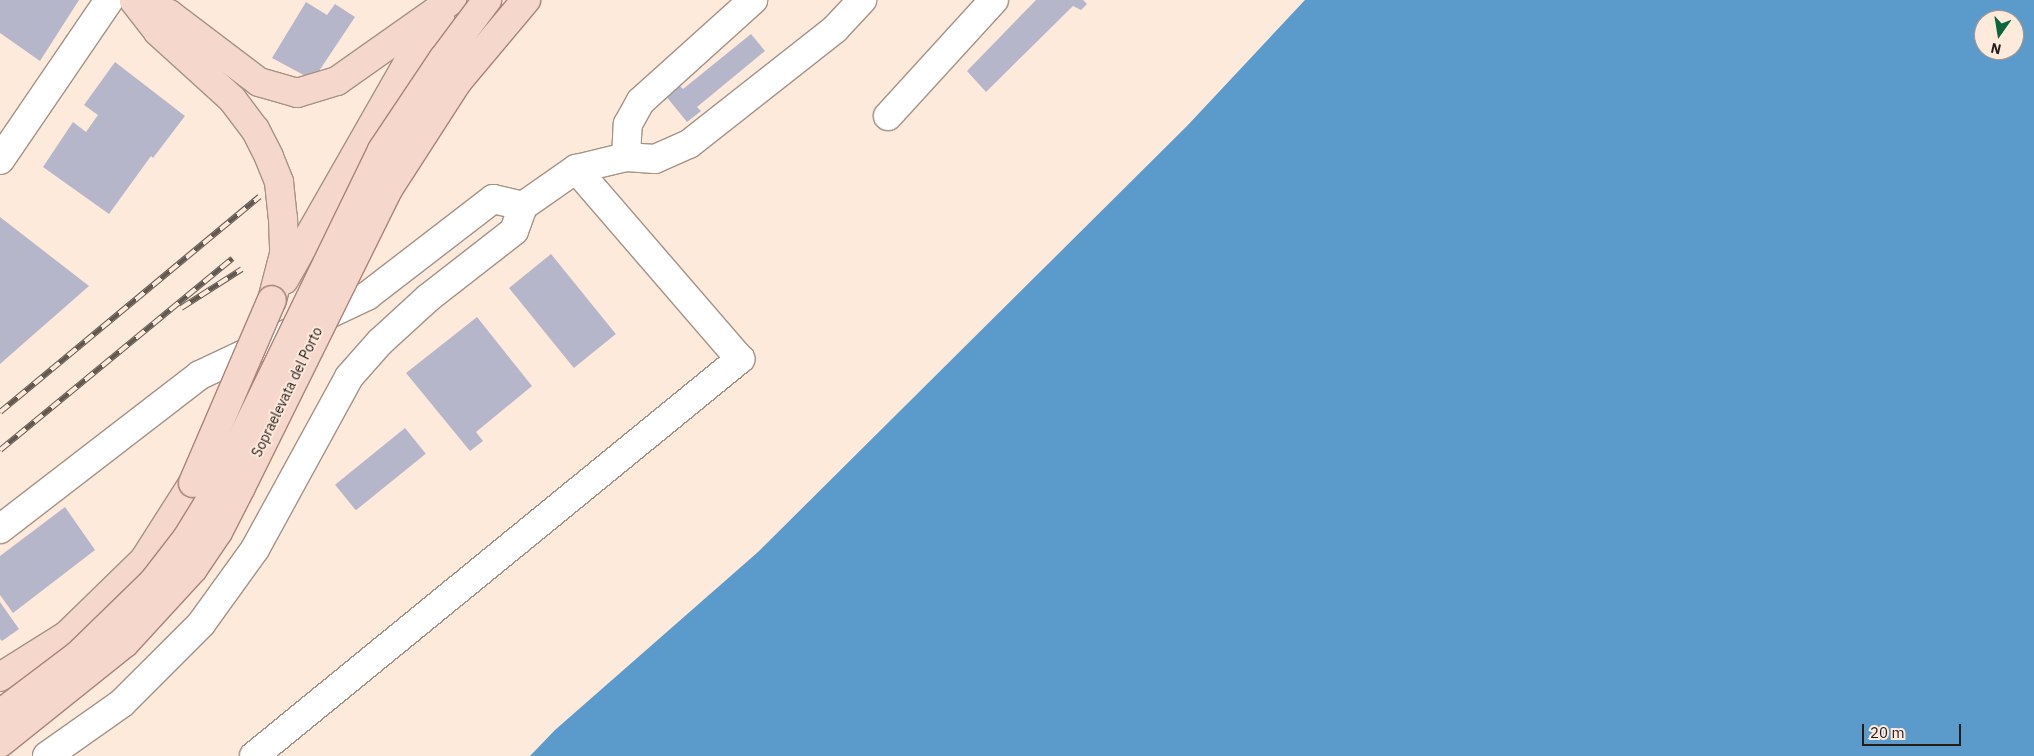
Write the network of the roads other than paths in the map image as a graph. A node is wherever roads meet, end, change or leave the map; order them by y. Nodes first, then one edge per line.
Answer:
1 (109, 0) edge
2 (454, 0) edge
3 (487, 0) edge
4 (526, 0) edge
5 (753, 0) edge
6 (862, 0) edge
7 (994, 0) edge
8 (136, 3) edge
9 (888, 116) dead end
10 (626, 157) junction
11 (0, 160) edge
12 (576, 169) junction
13 (523, 206) junction
14 (272, 300) junction
15 (0, 529) edge
16 (0, 677) edge
17 (0, 714) edge
18 (0, 743) edge
19 (47, 756) edge
20 (254, 756) edge

1 - 11 street
2 - 8 main road
2 - 14 main road
3 - 17 main road, Sopraelevata del Porto, bridge
4 - 18 main road, Sopraelevata del Porto, bridge
5 - 10 street
6 - 10 street
7 - 9 street
8 - 14 main road
10 - 12 street
12 - 13 street
12 - 20 street
13 - 15 street
13 - 19 street
14 - 16 main road, bridge

